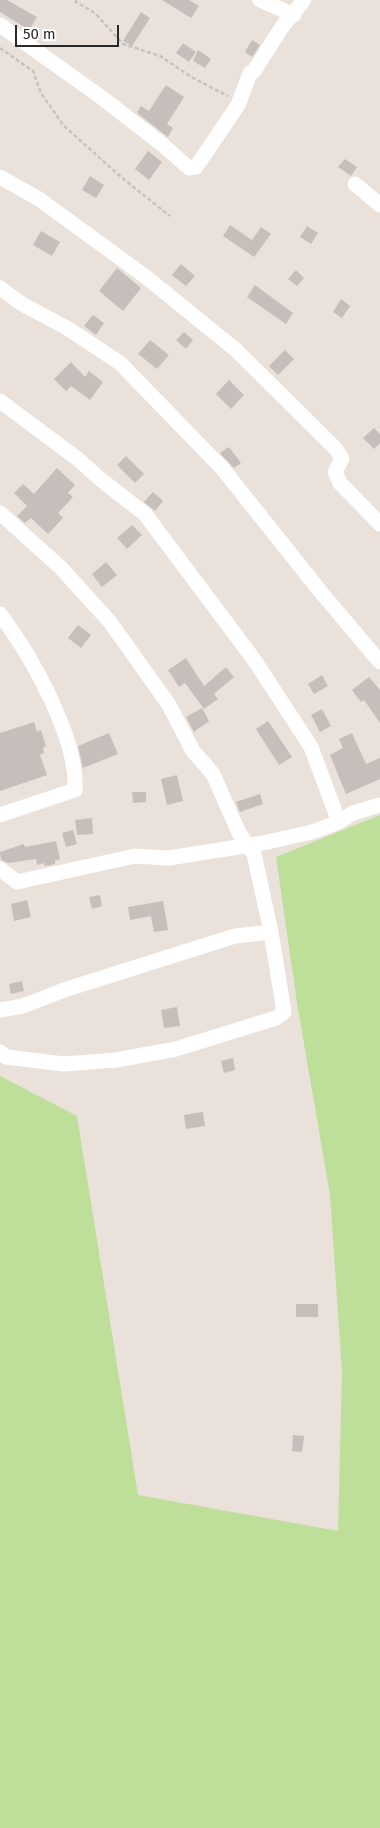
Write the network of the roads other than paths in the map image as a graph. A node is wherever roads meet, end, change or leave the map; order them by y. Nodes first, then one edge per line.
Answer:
1 (260, 0) edge
2 (304, 0) edge
3 (294, 15) junction
4 (0, 25) edge
5 (0, 177) edge
6 (355, 184) dead end
7 (380, 204) edge
8 (0, 288) edge
9 (0, 401) edge
10 (0, 513) edge
11 (380, 524) edge
12 (0, 614) edge
13 (380, 662) edge
14 (380, 805) edge
15 (0, 815) edge
16 (339, 822) junction
17 (249, 846) junction
18 (0, 869) edge
19 (271, 932) junction
20 (0, 1010) edge
21 (0, 1052) edge

1 - 3 street
2 - 3 street
3 - 4 street
5 - 11 street
6 - 7 street
8 - 13 street
9 - 16 street
10 - 17 street
12 - 15 street
14 - 16 street
16 - 17 street
17 - 18 street
17 - 19 street
19 - 20 street
19 - 21 street

